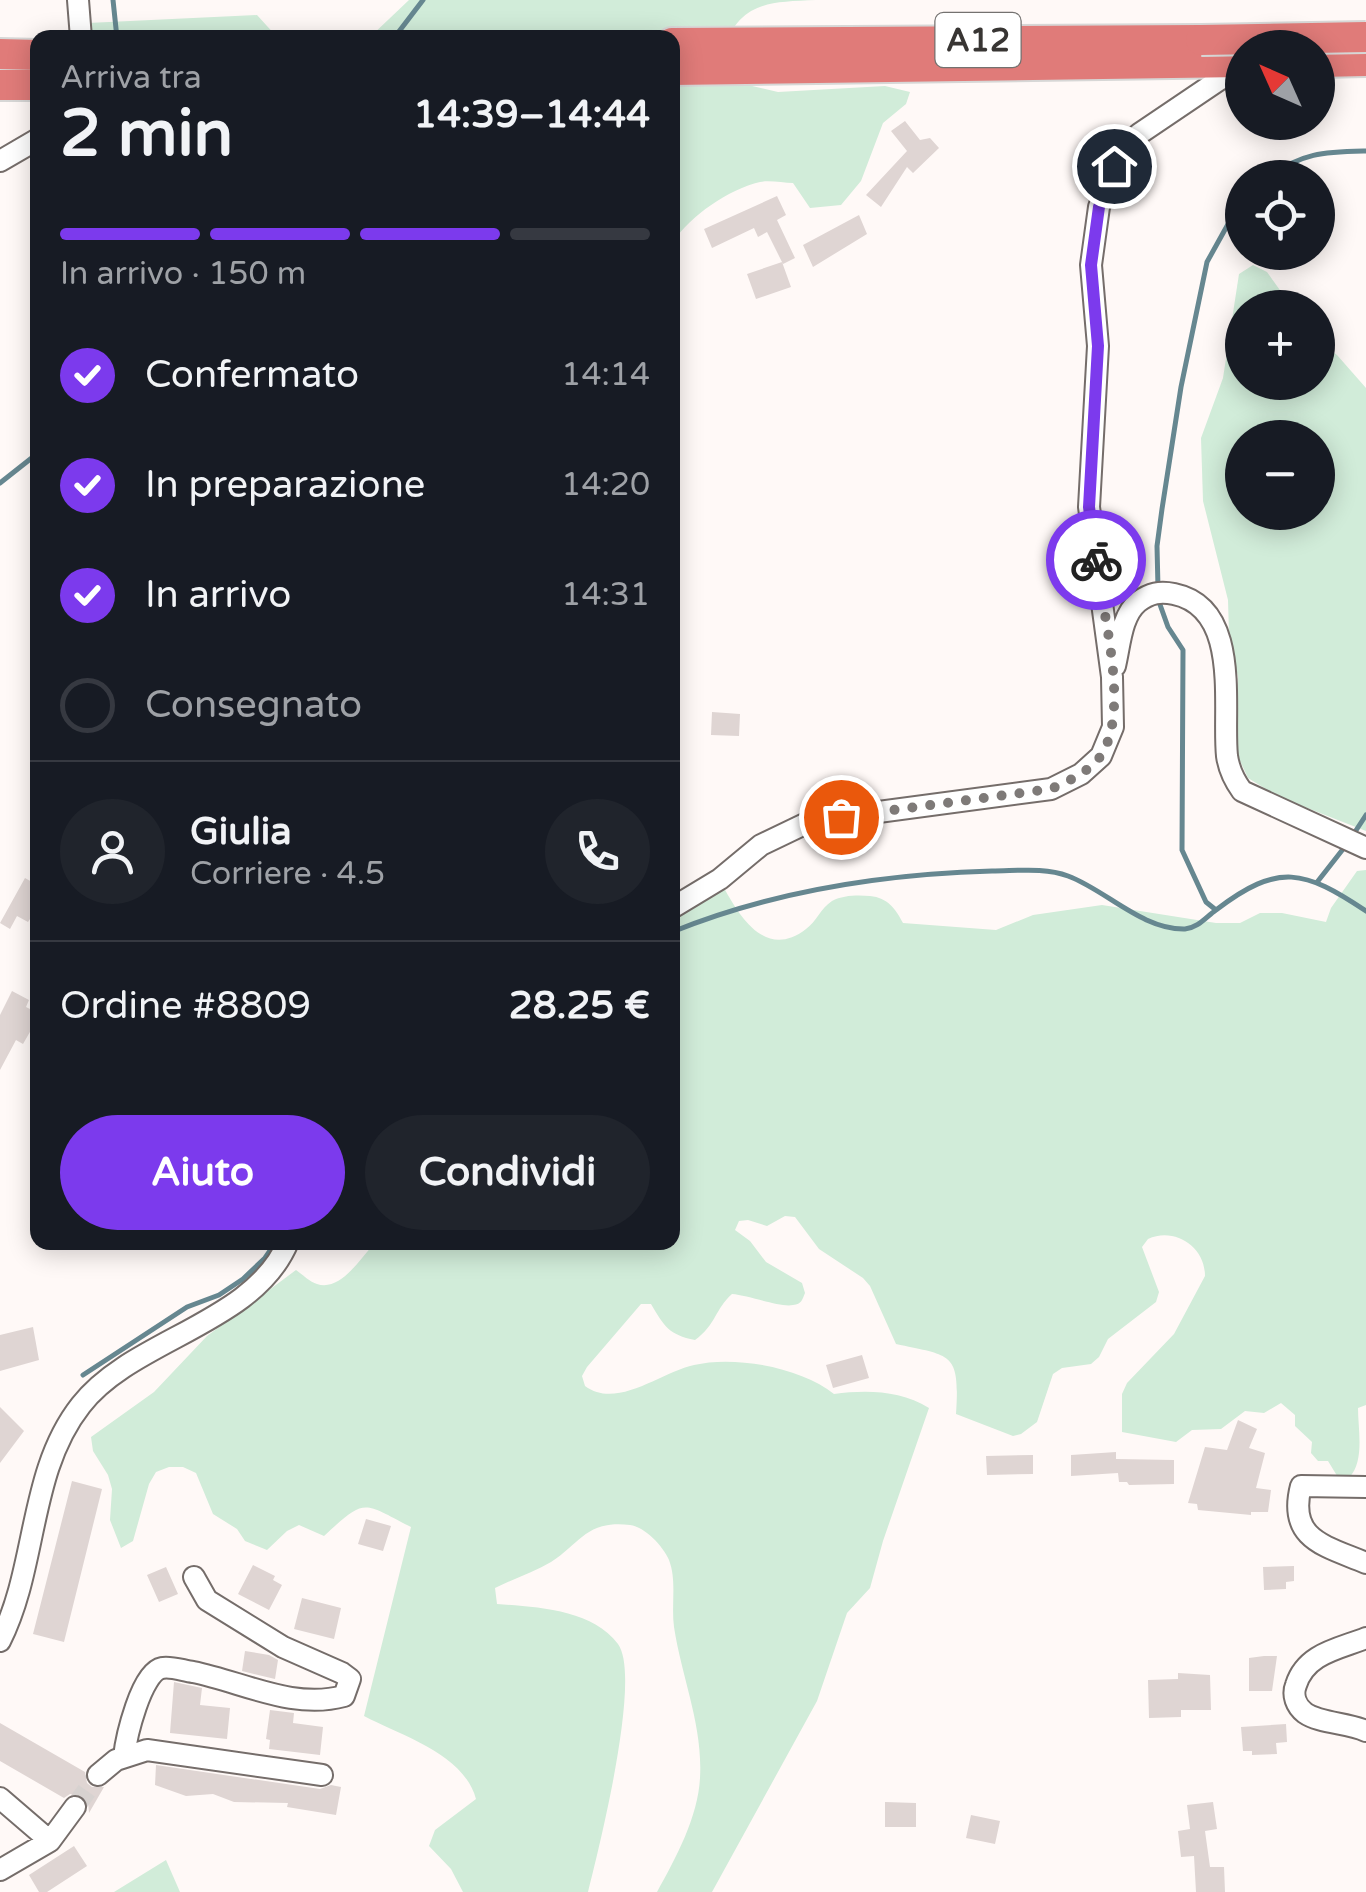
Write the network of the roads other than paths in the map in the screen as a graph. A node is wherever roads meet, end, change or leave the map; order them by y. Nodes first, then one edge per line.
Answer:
1 (78, 0) edge
2 (1366, 24) edge
3 (81, 30) edge
4 (1335, 33) edge
5 (1366, 37) edge
6 (680, 44) edge
7 (1192, 51) junction
8 (0, 54) edge
9 (755, 54) junction
10 (30, 55) edge
11 (1225, 61) edge
12 (1366, 61) edge
13 (1335, 62) edge
14 (680, 68) edge
15 (1225, 76) edge
16 (0, 85) edge
17 (30, 85) edge
18 (30, 143) edge
19 (0, 160) edge
20 (1112, 677) junction
21 (1366, 848) edge
22 (680, 903) edge
23 (285, 1250) edge
24 (1366, 1486) edge
25 (1366, 1563) edge
26 (194, 1577) dead end
27 (1366, 1638) edge
28 (0, 1641) edge
29 (1366, 1731) edge
30 (124, 1758) junction
31 (98, 1774) tunnel mouth
32 (322, 1774) dead end
33 (0, 1798) edge
34 (75, 1807) tunnel mouth
35 (50, 1840) junction
36 (0, 1870) edge

1 - 3 street
2 - 4 street
5 - 7 highway, A12, bridge
6 - 9 highway, A12
7 - 9 highway, A12
7 - 11 highway, A12
8 - 10 highway
9 - 14 highway, A12
12 - 13 highway
15 - 20 street
16 - 17 highway
18 - 19 street
20 - 21 street
20 - 22 street
23 - 28 street
24 - 25 street
26 - 30 street
27 - 29 street
30 - 31 street
30 - 32 street
33 - 35 street
34 - 35 street
35 - 36 street

